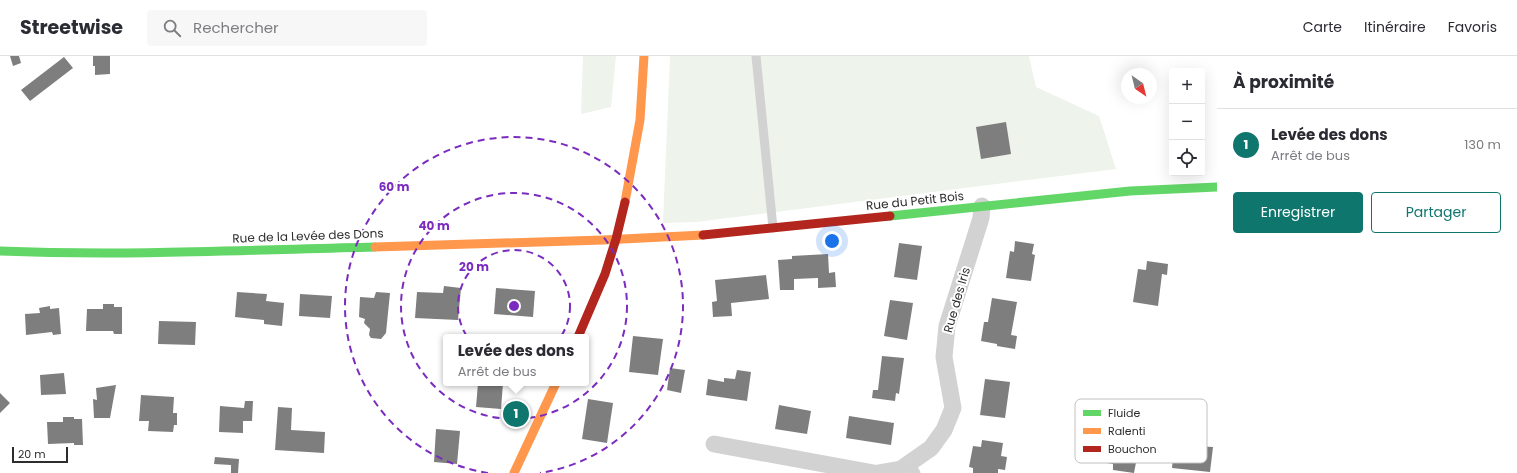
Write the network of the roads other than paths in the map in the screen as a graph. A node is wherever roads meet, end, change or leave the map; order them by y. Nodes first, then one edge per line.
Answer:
1 (644, 56) edge
2 (756, 56) edge
3 (1217, 187) edge
4 (982, 206) junction
5 (773, 228) junction
6 (616, 239) junction
7 (0, 251) edge
8 (579, 334) edge
9 (555, 386) edge
10 (714, 444) dead end
11 (913, 468) edge
12 (514, 473) edge
13 (874, 473) edge
14 (878, 473) edge

1 - 6 street
2 - 5 lane
3 - 4 street, Rue du Petit Bois
4 - 5 street, Rue du Petit Bois
4 - 11 street, Rue des Iris
5 - 6 street, Rue du Petit Bois
6 - 7 street, Rue de la Levée des Dons
6 - 8 street
9 - 12 street
10 - 13 street
11 - 14 street, Rue des Iris

